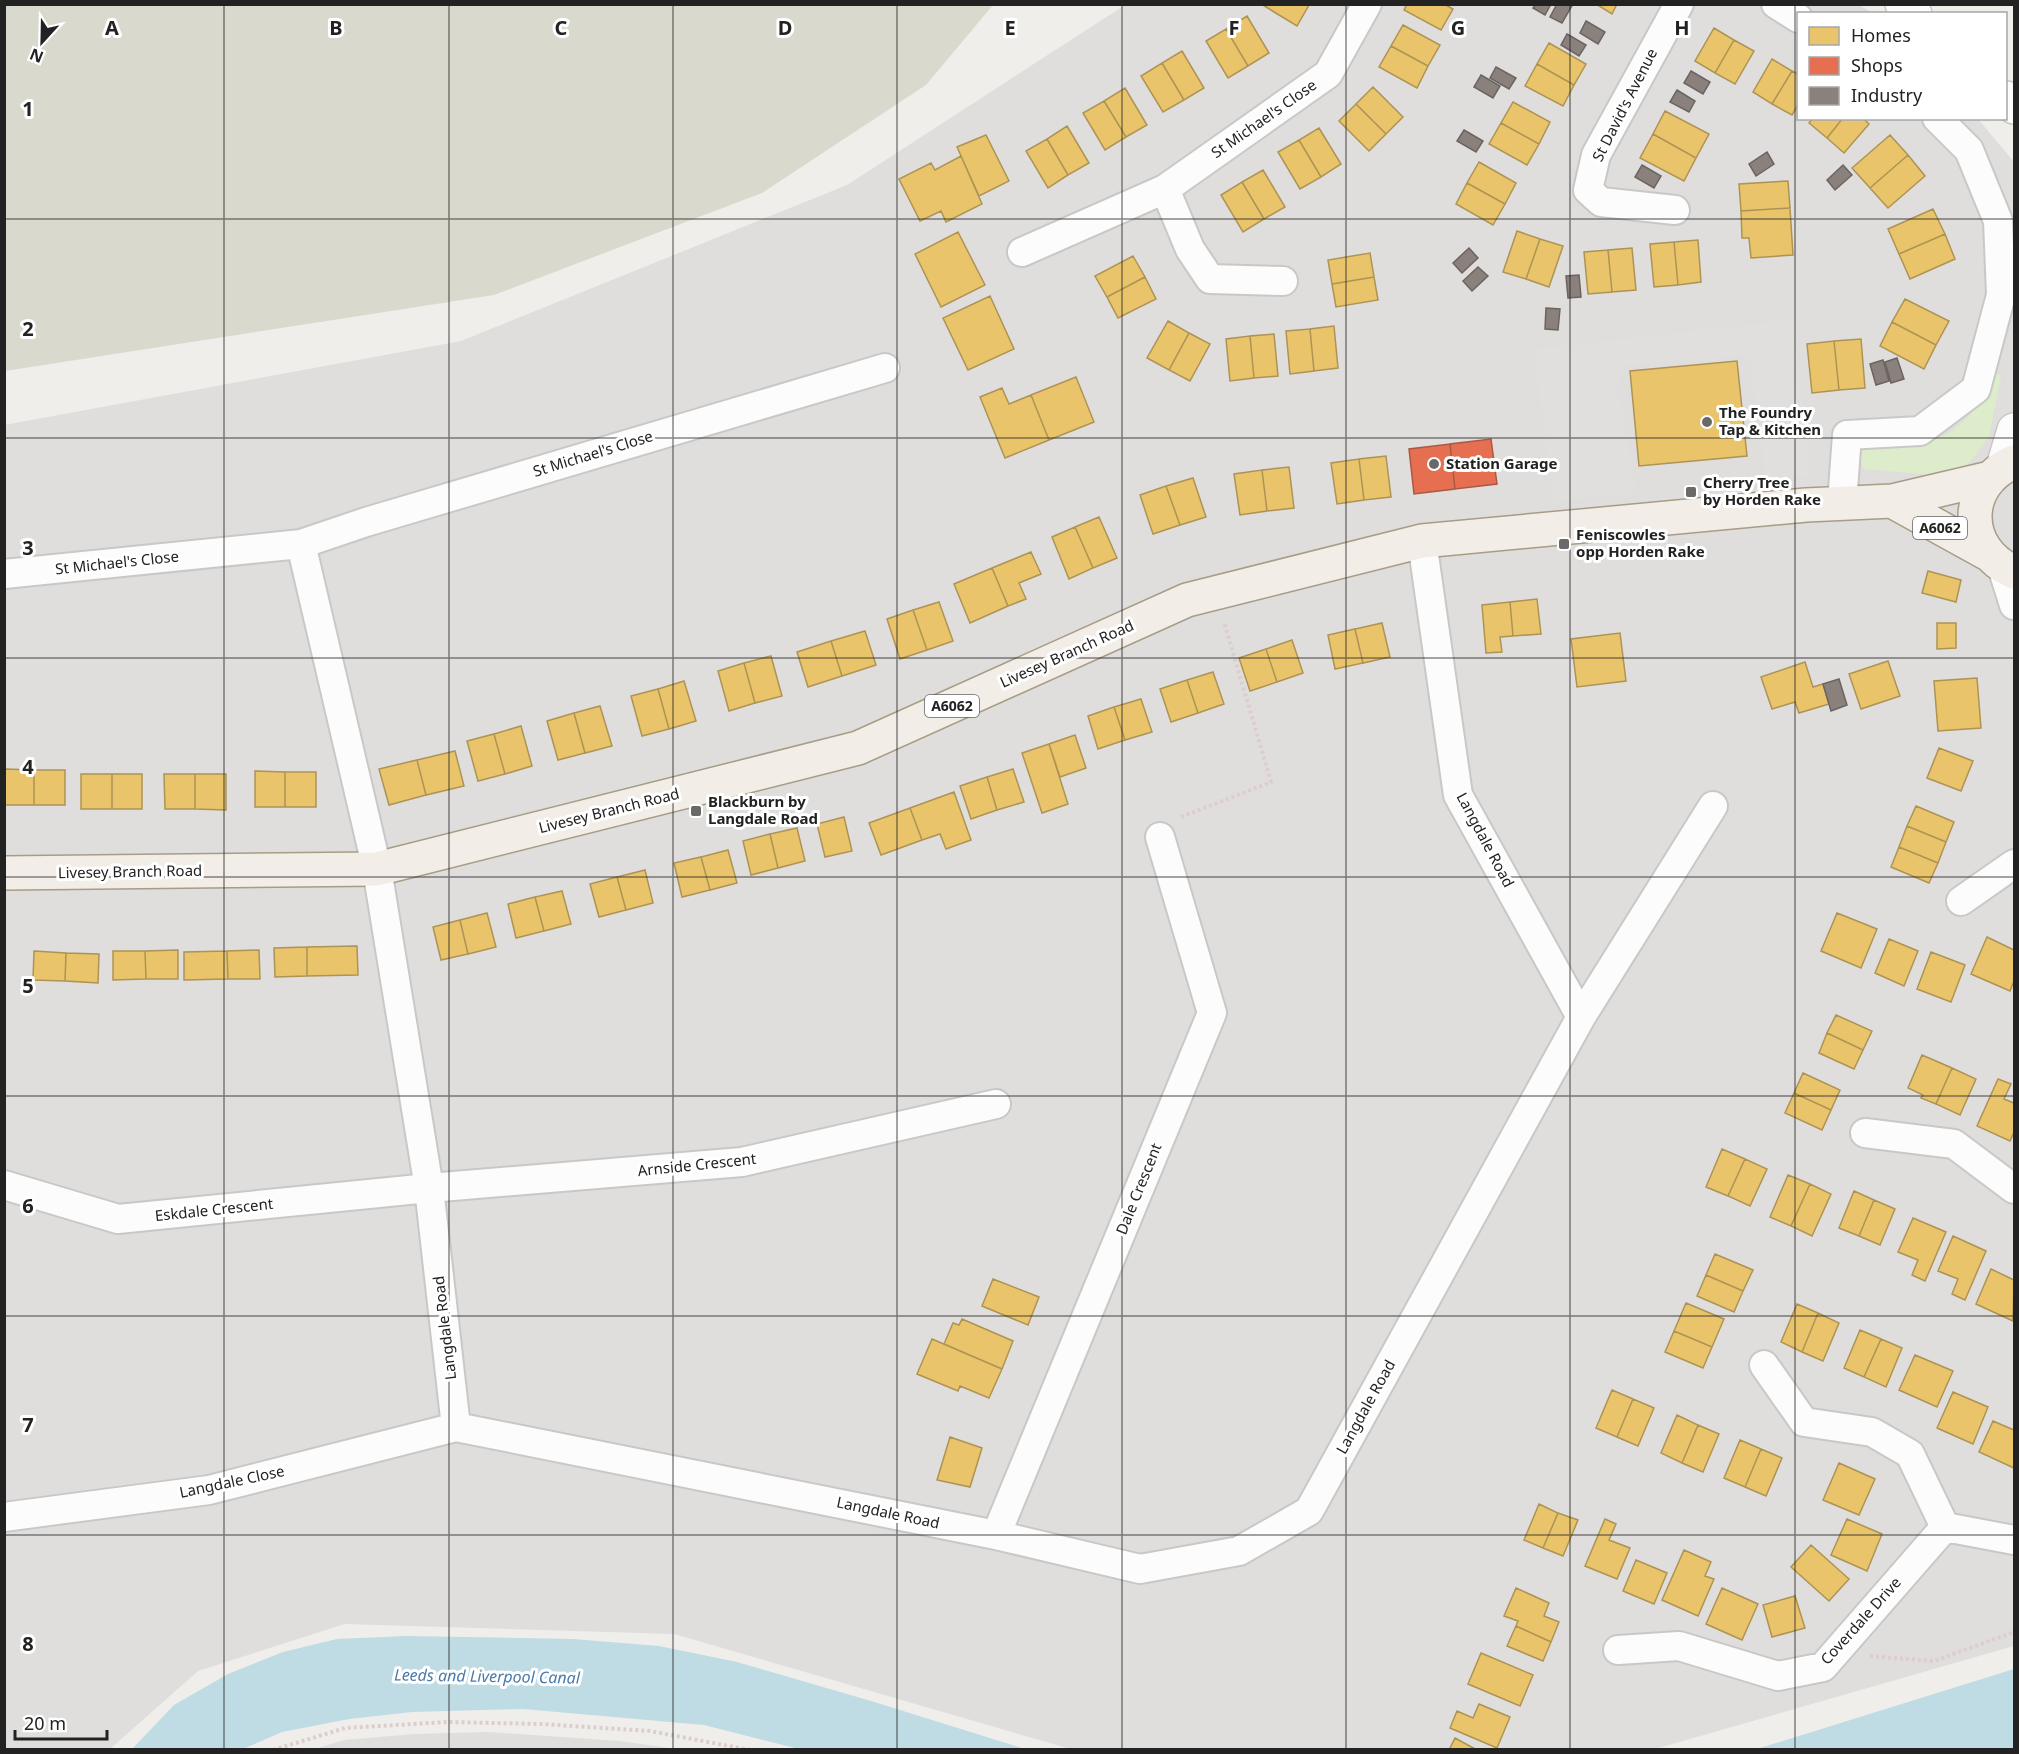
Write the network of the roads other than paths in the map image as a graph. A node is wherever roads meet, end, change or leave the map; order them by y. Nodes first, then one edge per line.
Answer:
1 (1367, 4) edge
2 (1679, 4) edge
3 (1776, 4) edge
4 (1797, 17) edge
5 (1939, 120) edge
6 (1165, 189) junction
7 (1675, 210) dead end
8 (1022, 252) dead end
9 (1283, 280) dead end
10 (885, 368) dead end
11 (2014, 430) edge
12 (2002, 469) edge
13 (1892, 501) junction
14 (1842, 503) junction
15 (1422, 541) junction
16 (301, 544) junction
17 (2002, 564) edge
18 (4, 574) edge
19 (2014, 605) edge
20 (1713, 806) dead end
21 (1160, 837) road end
22 (2014, 864) edge
23 (377, 869) junction
24 (4, 873) edge
25 (1961, 901) dead end
26 (1581, 1017) junction
27 (996, 1104) dead end
28 (1865, 1133) dead end
29 (4, 1185) edge
30 (429, 1188) junction
31 (2014, 1189) edge
32 (1764, 1365) dead end
33 (456, 1427) junction
34 (4, 1517) edge
35 (1945, 1527) junction
36 (996, 1535) junction
37 (2014, 1540) edge
38 (1618, 1650) dead end

1 - 6 street, St Michael's Close
2 - 7 street, St David's Avenue
3 - 4 street
5 - 14 street
6 - 8 street, St Michael's Close
6 - 9 street
10 - 16 street, St Michael's Close
11 - 12 street
12 - 13 main road, Livesey Branch Road / A6062
12 - 17 main road, A6062
13 - 14 main road, Livesey Branch Road / A6062
13 - 17 main road, A6062
14 - 15 main road, Livesey Branch Road / A6062
15 - 23 main road, Livesey Branch Road / A6062
15 - 26 street, Langdale Road
16 - 18 street, St Michael's Close
16 - 23 street
17 - 19 street
20 - 26 street, Langdale Road
21 - 36 street, Dale Crescent
22 - 25 street
23 - 24 main road, Livesey Branch Road / A6062
23 - 30 street, Langdale Road
26 - 36 street, Langdale Road
27 - 30 street, Arnside Crescent
28 - 31 street
29 - 30 street, Eskdale Crescent
30 - 33 street, Langdale Road
32 - 35 street
33 - 34 street, Langdale Close
33 - 36 street, Langdale Road
35 - 37 street
35 - 38 street, Coverdale Drive

